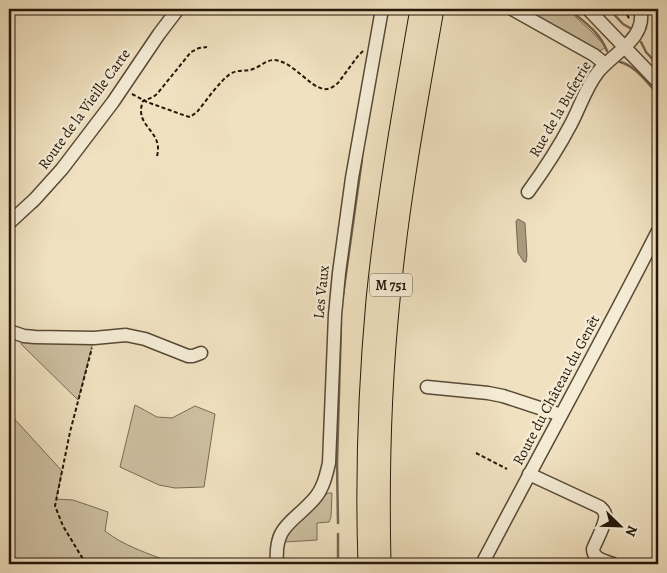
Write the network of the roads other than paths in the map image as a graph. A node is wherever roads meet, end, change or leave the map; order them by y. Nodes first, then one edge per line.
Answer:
1 (178, 9) edge
2 (382, 9) edge
3 (420, 9) edge
4 (434, 9) edge
5 (512, 9) edge
6 (588, 9) edge
7 (640, 9) edge
8 (625, 47) junction
9 (605, 64) junction
10 (658, 82) edge
11 (528, 192) dead end
12 (9, 223) edge
13 (658, 232) edge
14 (653, 253) edge
15 (9, 331) edge
16 (201, 353) dead end
17 (427, 387) dead end
18 (561, 415) junction
19 (530, 474) junction
20 (605, 563) edge
21 (277, 564) edge
22 (368, 564) edge
23 (382, 564) edge
24 (482, 564) edge

1 - 12 street, Route de la Vieille Carte
2 - 21 street, Les Vaux
3 - 22 highway, M 751
4 - 23 highway, M 751
5 - 9 street
6 - 8 street
7 - 8 street, Rue de la Bufetrie
8 - 9 street, Rue de la Bufetrie
8 - 10 street
9 - 11 street, Rue de la Bufetrie
13 - 14 street, Route du Château du Genêt
14 - 18 street, Route du Château du Genêt
15 - 16 street
17 - 18 street
18 - 19 street, Route du Château du Genêt
19 - 20 street
19 - 24 street, Route du Château du Genêt

